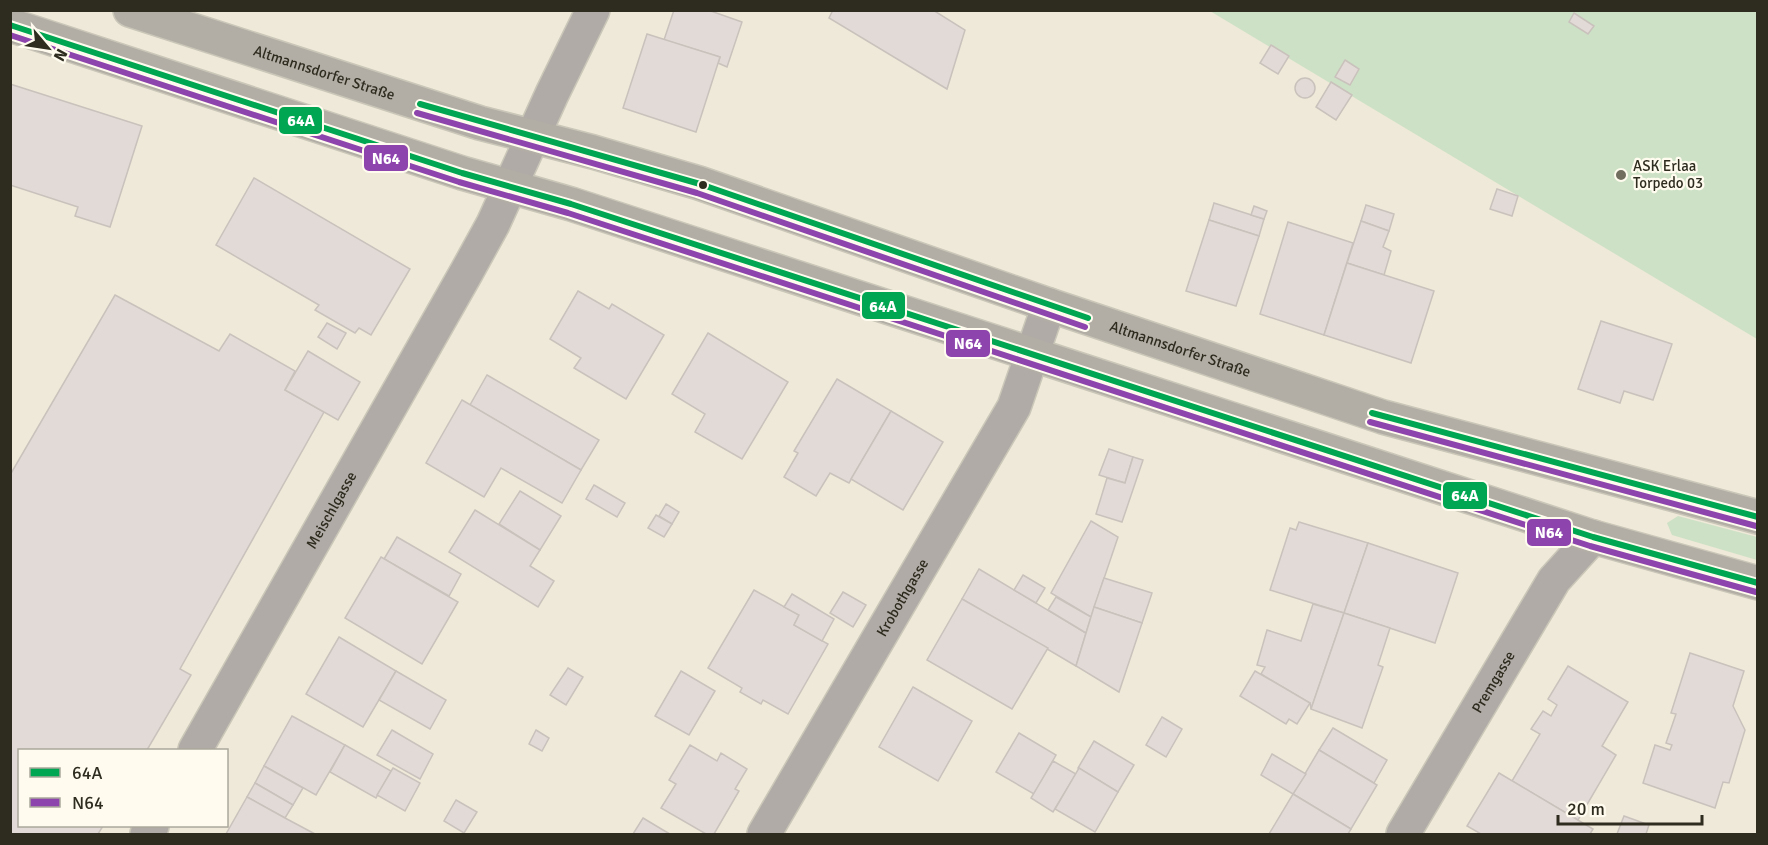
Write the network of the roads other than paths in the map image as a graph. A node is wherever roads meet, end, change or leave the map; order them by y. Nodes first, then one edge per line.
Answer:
1 (130, 10) edge
2 (593, 10) edge
3 (10, 25) edge
4 (532, 137) junction
5 (511, 187) junction
6 (1048, 305) junction
7 (1032, 355) junction
8 (1758, 517) edge
9 (1593, 537) junction
10 (1758, 583) edge
11 (196, 749) edge
12 (764, 834) edge
13 (1403, 834) edge

1 - 4 main road, Altmannsdorfer Straße
2 - 4 street, Meischlgasse
3 - 5 main road
4 - 5 street, Meischlgasse
4 - 6 main road, Altmannsdorfer Straße
5 - 7 main road
5 - 11 street, Meischlgasse
6 - 7 street, Krobothgasse
6 - 8 main road, Altmannsdorfer Straße
7 - 9 main road
7 - 12 street, Krobothgasse
9 - 10 main road
9 - 13 street, Premgasse

